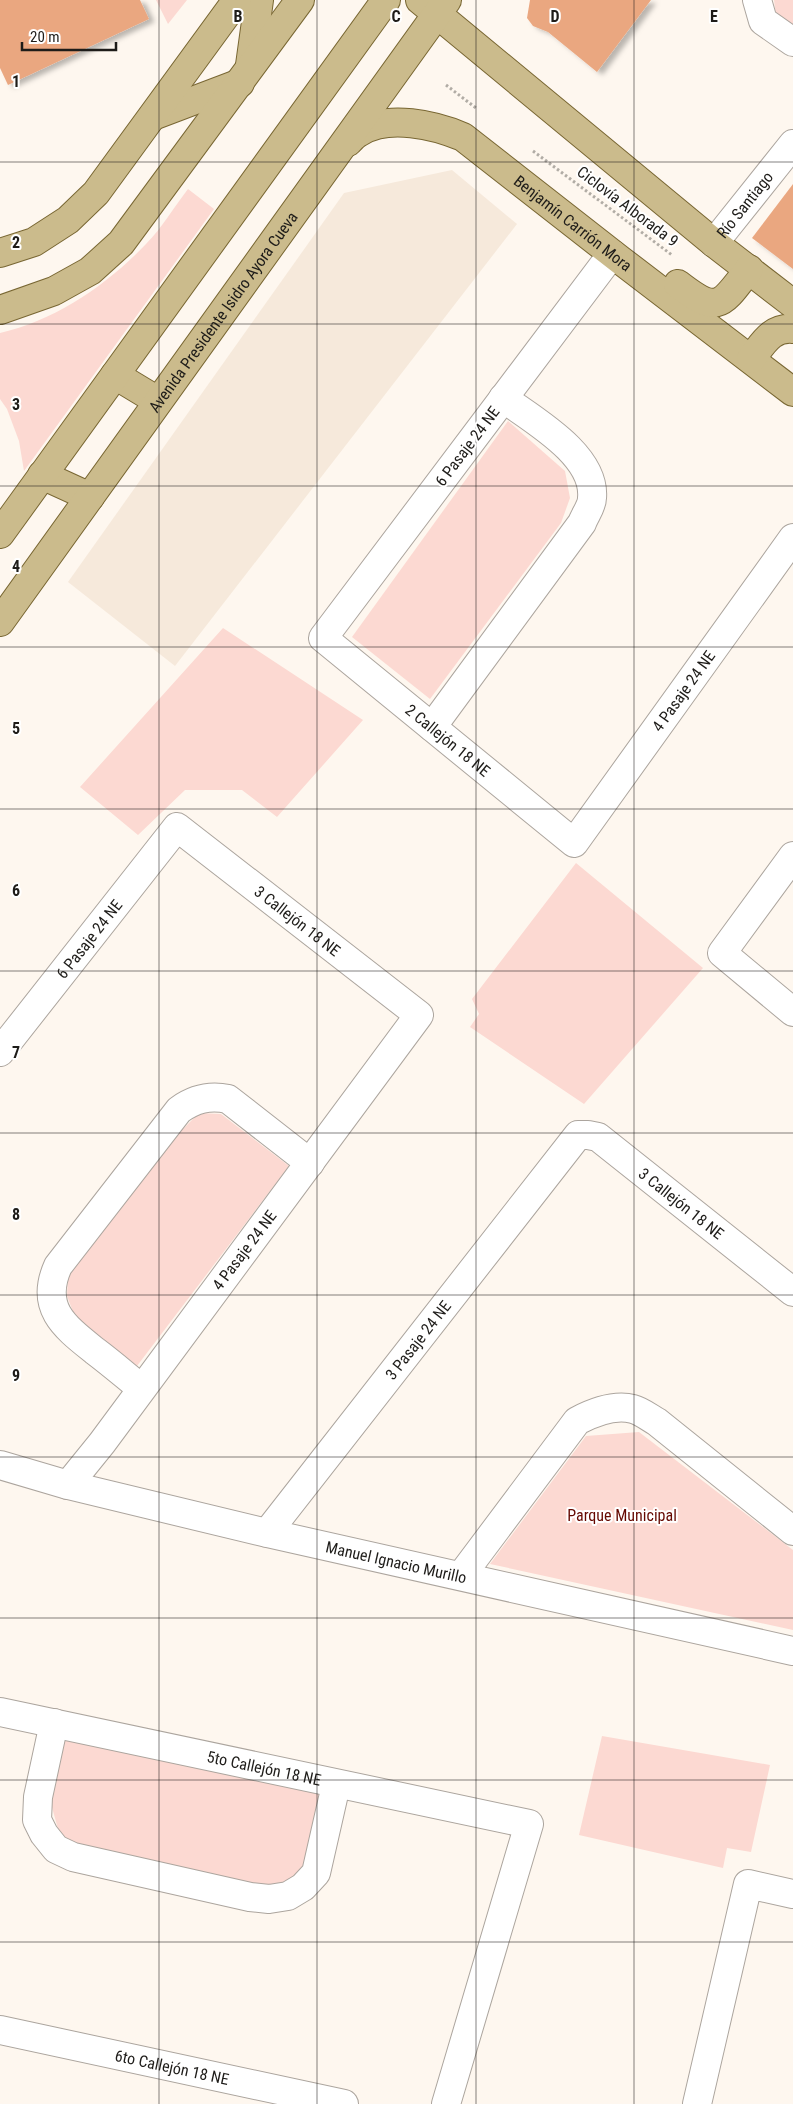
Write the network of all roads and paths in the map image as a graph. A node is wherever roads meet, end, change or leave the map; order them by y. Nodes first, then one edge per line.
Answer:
1 (237, 0) edge
2 (259, 0) edge
3 (300, 0) edge
4 (386, 0) edge
5 (757, 0) edge
6 (435, 5) edge
7 (793, 42) edge
8 (245, 76) junction
9 (446, 85) dead end
10 (477, 108) dead end
11 (153, 116) junction
12 (793, 144) edge
13 (532, 150) dead end
14 (337, 151) junction
15 (714, 243) junction
16 (0, 253) edge
17 (616, 256) junction
18 (672, 256) dead end
19 (749, 269) junction
20 (793, 304) edge
21 (0, 310) edge
22 (793, 329) edge
23 (751, 359) junction
24 (115, 374) junction
25 (793, 392) edge
26 (503, 398) junction
27 (158, 401) junction
28 (42, 475) junction
29 (90, 498) junction
30 (0, 534) edge
31 (793, 538) edge
32 (0, 622) edge
33 (323, 638) joint
34 (432, 727) junction
35 (177, 827) joint
36 (574, 843) joint
37 (793, 856) edge
38 (793, 1012) edge
39 (418, 1014) joint
40 (0, 1052) edge
41 (569, 1147) joint
42 (310, 1163) junction
43 (793, 1292) edge
44 (141, 1388) junction
45 (0, 1465) edge
46 (68, 1484) junction
47 (793, 1531) edge
48 (267, 1533) junction
49 (461, 1576) junction
50 (793, 1650) edge
51 (0, 1712) edge
52 (54, 1723) junction
53 (336, 1785) junction
54 (793, 1894) edge
55 (0, 2030) edge
56 (344, 2104) edge
57 (446, 2104) edge
58 (698, 2104) edge

1 - 11 main road
2 - 8 main road
3 - 8 main road
4 - 24 main road
5 - 7 street
6 - 14 main road, Avenida Presidente Isidro Ayora Cueva
6 - 15 main road
8 - 11 main road
8 - 21 main road
9 - 10 path
11 - 16 main road
12 - 15 street, Río Santiago
13 - 18 path, Ciclovía Alborada 9
14 - 17 main road, Benjamín Carrión Mora
14 - 27 main road, Avenida Presidente Isidro Ayora Cueva
15 - 19 main road
17 - 19 main road
17 - 23 main road, Benjamín Carrión Mora
17 - 26 street, 6 Pasaje 24 NE
19 - 20 main road
22 - 23 main road
23 - 25 main road, Benjamín Carrión Mora
24 - 27 main road
24 - 28 main road
26 - 33 street, 6 Pasaje 24 NE
26 - 34 street
27 - 29 main road, Avenida Presidente Isidro Ayora Cueva
28 - 29 main road
28 - 30 main road
29 - 32 main road, Avenida Presidente Isidro Ayora Cueva
31 - 36 street, 4 Pasaje 24 NE
33 - 34 street, 2 Callejón 18 NE
34 - 36 street, 2 Callejón 18 NE
35 - 39 street, 3 Callejón 18 NE
35 - 40 street, 6 Pasaje 24 NE
37 - 38 street
39 - 42 street, 4 Pasaje 24 NE
41 - 43 street, 3 Callejón 18 NE
41 - 48 street, 3 Pasaje 24 NE
42 - 44 street, 4 Pasaje 24 NE
42 - 44 street
44 - 46 street, 4 Pasaje 24 NE
45 - 46 street, Manuel Ignacio Murillo
46 - 48 street, Manuel Ignacio Murillo
47 - 49 street
48 - 49 street, Manuel Ignacio Murillo
49 - 50 street, Manuel Ignacio Murillo
51 - 52 street, 5to Callejón 18 NE
52 - 53 street, 5to Callejón 18 NE
52 - 53 street
53 - 57 street, 5to Callejón 18 NE
54 - 58 street
55 - 56 street, 6to Callejón 18 NE

